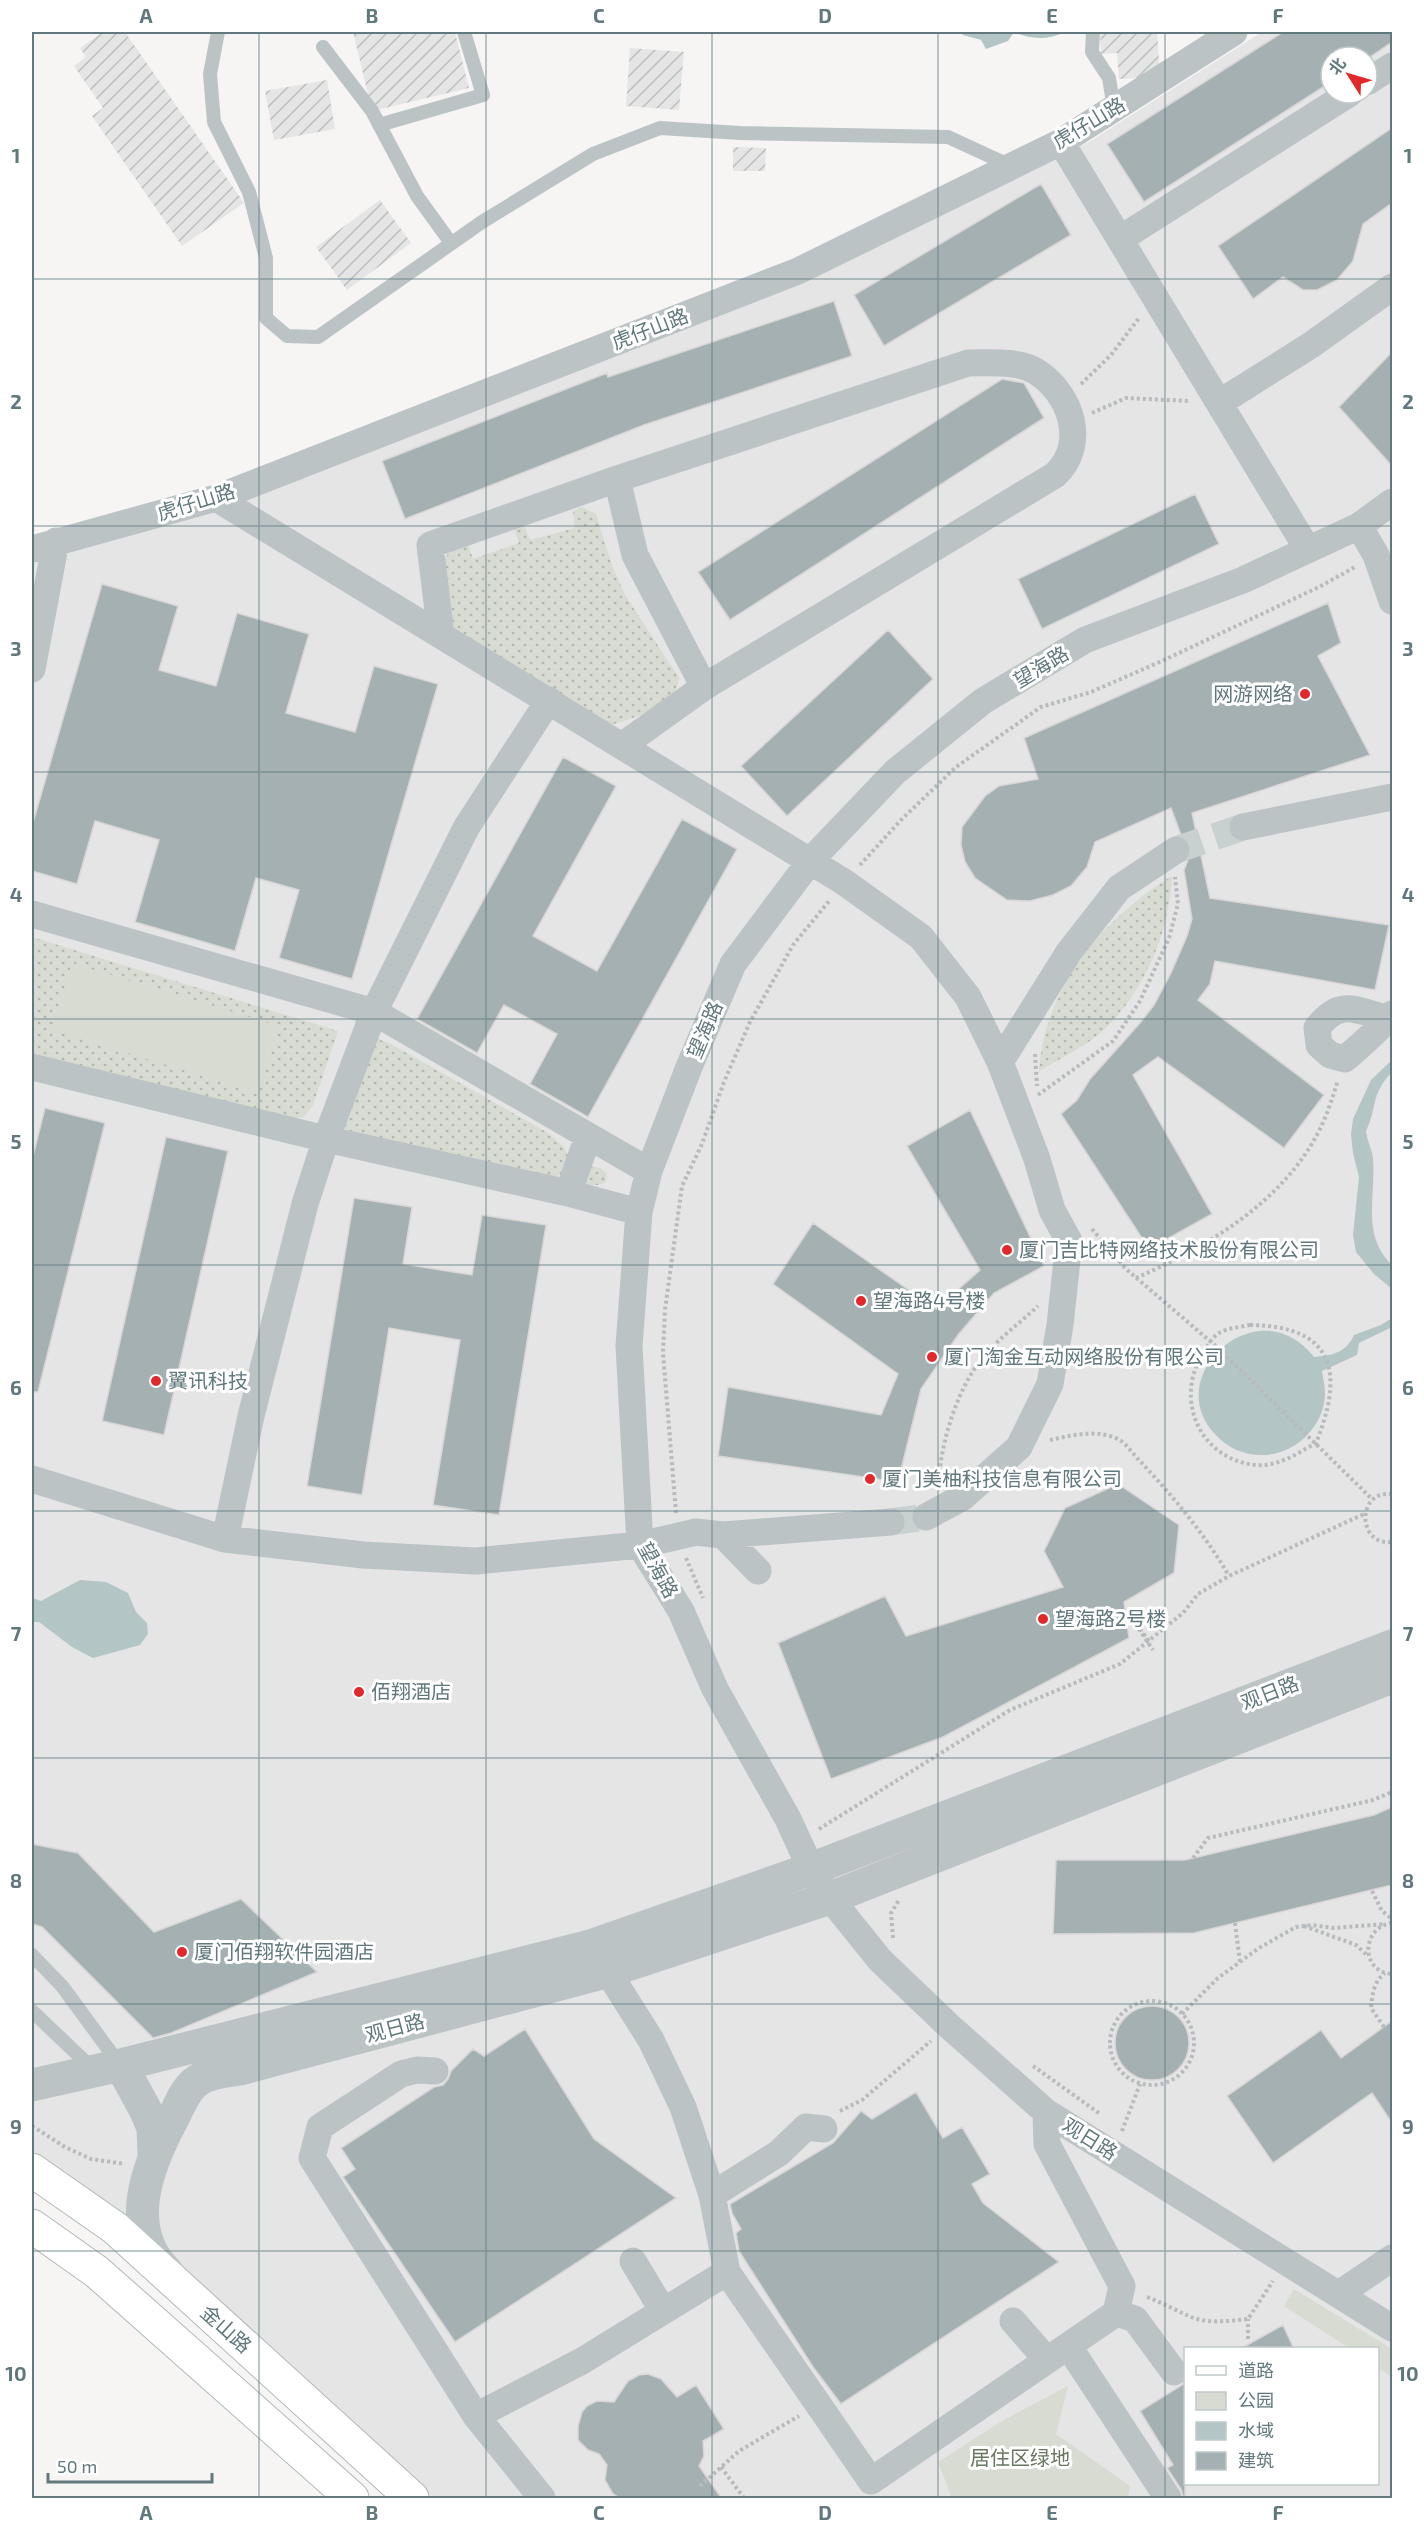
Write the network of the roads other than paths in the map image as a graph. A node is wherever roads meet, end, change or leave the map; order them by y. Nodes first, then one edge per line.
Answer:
1 (218, 32) edge
2 (464, 32) edge
3 (1093, 32) edge
4 (1234, 32) edge
5 (323, 47) dead end
6 (1392, 66) edge
7 (1379, 74) edge
8 (1331, 105) edge
9 (1114, 109) junction
10 (379, 125) junction
11 (1061, 142) junction
12 (1011, 166) junction
13 (1120, 239) junction
14 (451, 243) junction
15 (1392, 287) edge
16 (1219, 403) junction
17 (617, 479) junction
18 (216, 498) junction
19 (1392, 502) edge
20 (1359, 526) junction
21 (44, 545) edge
22 (1308, 550) junction
23 (1392, 601) edge
24 (441, 635) junction
25 (32, 669) edge
26 (704, 687) junction
27 (549, 700) junction
28 (623, 745) junction
29 (1392, 797) edge
30 (1243, 827) tunnel mouth
31 (1175, 858) tunnel mouth
32 (811, 860) junction
33 (32, 914) edge
34 (374, 1012) junction
35 (1391, 1016) edge
36 (1000, 1062) junction
37 (32, 1067) edge
38 (588, 1137) junction
39 (326, 1139) junction
40 (649, 1171) junction
41 (568, 1193) junction
42 (639, 1212) junction
43 (32, 1479) edge
44 (931, 1516) tunnel mouth
45 (891, 1522) tunnel mouth
46 (723, 1535) junction
47 (225, 1539) junction
48 (640, 1545) junction
49 (758, 1571) dead end
50 (1392, 1646) edge
51 (1392, 1677) edge
52 (811, 1869) junction
53 (830, 1898) junction
54 (32, 1955) edge
55 (600, 1959) junction
56 (32, 2011) edge
57 (108, 2068) junction
58 (435, 2071) dead end
59 (32, 2085) edge
60 (1046, 2112) junction
61 (815, 2128) road end
62 (152, 2161) junction
63 (32, 2170) edge
64 (712, 2195) junction
65 (32, 2226) edge
66 (1392, 2258) edge
67 (633, 2261) dead end
68 (727, 2272) junction
69 (1339, 2294) junction
70 (194, 2299) junction
71 (663, 2311) junction
72 (1116, 2313) junction
73 (1013, 2321) dead end
74 (1392, 2328) edge
75 (1058, 2353) junction
76 (1174, 2372) dead end
77 (476, 2416) junction
78 (871, 2490) edge
79 (352, 2499) edge
80 (412, 2499) edge
81 (542, 2499) edge
82 (1168, 2499) edge

1 - 14 lane
2 - 10 lane
3 - 9 lane
4 - 9 street, 虎仔山路
5 - 10 lane
6 - 7 street
8 - 13 street
9 - 11 street, 虎仔山路
10 - 14 lane
11 - 12 street, 虎仔山路
11 - 13 street
12 - 14 lane
12 - 18 street, 虎仔山路
13 - 16 street
15 - 16 street
16 - 22 street
17 - 24 street
17 - 26 street
17 - 26 street
18 - 21 street, 虎仔山路
18 - 24 street
19 - 20 street, 望海路
20 - 22 street, 望海路
20 - 23 street
21 - 25 street
22 - 32 street, 望海路
24 - 27 street
26 - 28 street
27 - 28 street
27 - 34 street
28 - 32 street
29 - 30 street
31 - 36 street
32 - 36 street
32 - 40 street, 望海路
33 - 34 street
34 - 38 street
34 - 39 street
35 - 35 street
36 - 44 street
37 - 39 street
38 - 40 street
38 - 41 street
39 - 41 street
39 - 47 street
40 - 42 street, 望海路
41 - 42 street
42 - 48 street, 望海路
43 - 47 street
45 - 46 street
46 - 48 street
46 - 49 street
47 - 48 street
48 - 52 street, 望海路
50 - 52 street, 观日路
51 - 53 street, 观日路
52 - 53 street, 观日路
52 - 55 street, 观日路
53 - 55 street, 观日路
53 - 60 street, 观日路
54 - 57 lane
55 - 57 street, 观日路
55 - 62 street, 观日路
55 - 64 street
56 - 57 lane
57 - 59 street, 观日路
57 - 62 street
58 - 77 street
60 - 69 street, 观日路
60 - 72 street
61 - 64 street
62 - 70 street, 观日路
63 - 70 main road, 金山路
64 - 68 street
65 - 79 main road
66 - 69 street
67 - 71 street
68 - 71 street
68 - 78 street
69 - 74 street, 观日路
70 - 80 main road, 金山路
71 - 77 street
72 - 75 street
72 - 76 street
73 - 75 street
75 - 78 street
75 - 82 street
77 - 81 street

